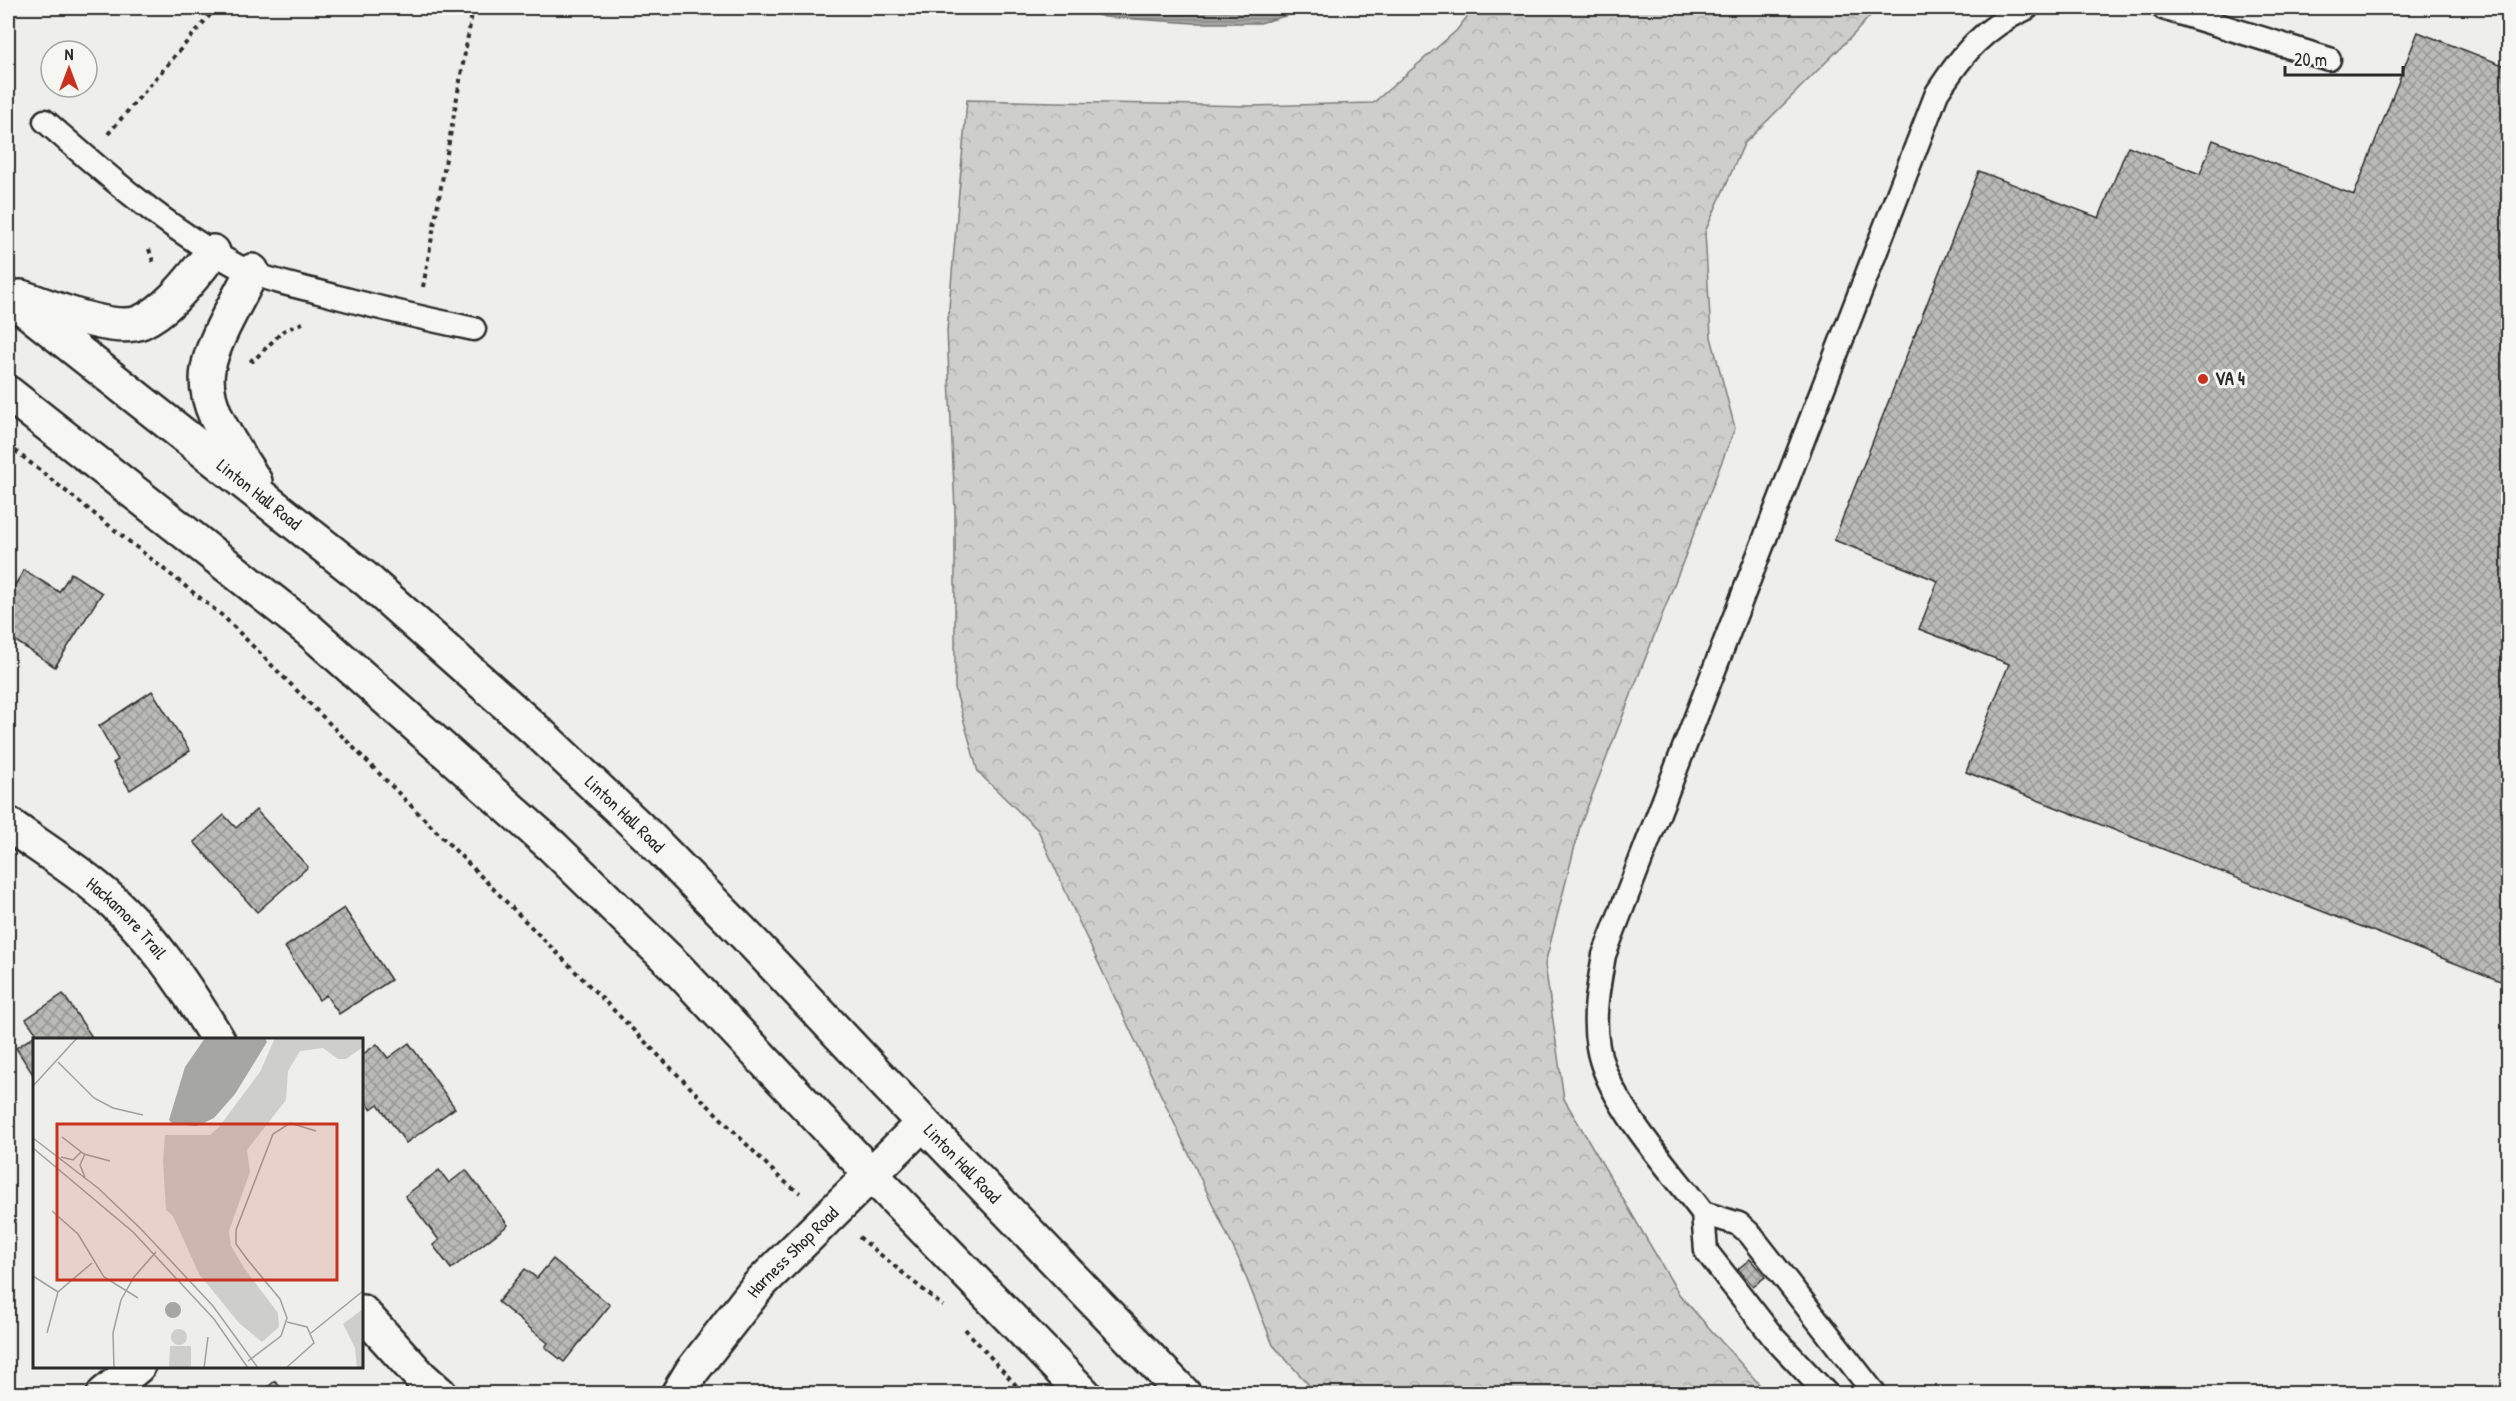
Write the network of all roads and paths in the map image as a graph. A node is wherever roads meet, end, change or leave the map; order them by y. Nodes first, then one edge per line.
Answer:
1 (216, 8) edge
2 (473, 8) edge
3 (2027, 8) edge
4 (2163, 8) edge
5 (2329, 59) dead end
6 (45, 121) dead end
7 (102, 140) dead end
8 (213, 252) junction
9 (252, 272) junction
10 (8, 294) edge
11 (421, 295) dead end
12 (311, 322) dead end
13 (474, 329) dead end
14 (244, 354) dead end
15 (8, 393) edge
16 (8, 445) edge
17 (266, 499) junction
18 (8, 824) edge
19 (217, 1038) edge
20 (923, 1123) junction
21 (871, 1174) junction
22 (781, 1179) dead end
23 (1703, 1213) junction
24 (889, 1260) dead end
25 (949, 1311) dead end
26 (363, 1313) edge
27 (964, 1327) dead end
28 (136, 1368) edge
29 (104, 1394) edge
30 (440, 1394) edge
31 (678, 1394) edge
32 (1024, 1394) edge
33 (1084, 1394) edge
34 (1184, 1394) edge
35 (1827, 1394) edge
36 (1875, 1394) edge

1 - 7 path
2 - 11 path
3 - 23 lane
4 - 5 lane
6 - 8 lane
8 - 9 lane
8 - 10 main road
9 - 13 lane
9 - 17 main road
10 - 17 main road, Linton Hall Road
12 - 14 path
15 - 21 main road
16 - 22 path
17 - 20 main road, Linton Hall Road
18 - 19 main road, Hackamore Trail
20 - 21 main road, Harness Shop Road
20 - 34 main road, Linton Hall Road
21 - 31 main road, Harness Shop Road
21 - 33 main road
23 - 35 lane
23 - 36 lane
24 - 25 path
26 - 30 main road
27 - 32 path
28 - 29 main road

